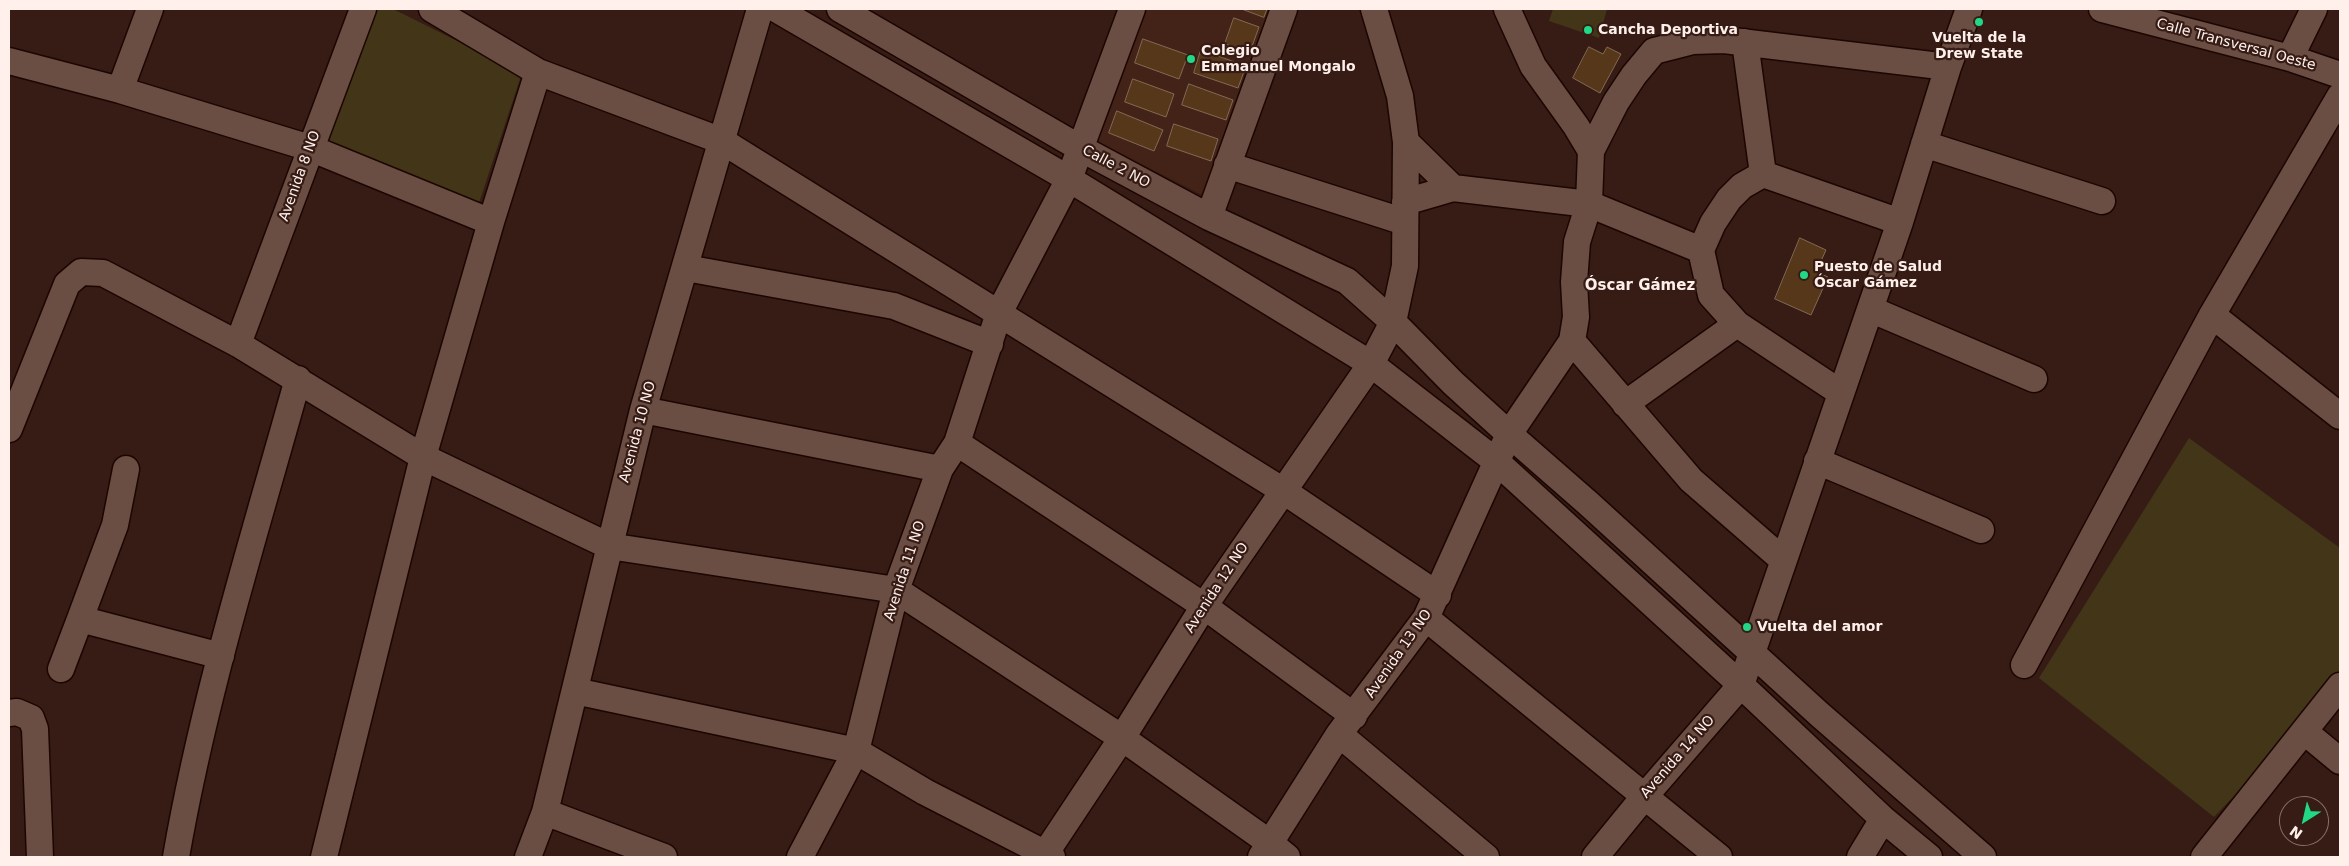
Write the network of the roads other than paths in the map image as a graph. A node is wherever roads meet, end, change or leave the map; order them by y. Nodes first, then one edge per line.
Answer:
1 (150, 9) edge
2 (363, 9) edge
3 (432, 9) edge
4 (760, 9) edge
5 (776, 9) edge
6 (840, 9) edge
7 (1132, 9) edge
8 (1284, 9) edge
9 (1374, 9) edge
10 (1507, 9) edge
11 (1969, 9) edge
12 (2102, 9) edge
13 (2314, 9) edge
14 (1745, 42) junction
15 (2290, 58) junction
16 (9, 62) edge
17 (1948, 67) junction
18 (538, 72) junction
19 (2340, 75) edge
20 (120, 90) junction
21 (2340, 96) edge
22 (722, 141) junction
23 (1406, 142) junction
24 (1924, 144) junction
25 (310, 148) junction
26 (1080, 148) junction
27 (1591, 151) junction
28 (1227, 166) junction
29 (1763, 174) junction
30 (1069, 179) junction
31 (1453, 188) junction
32 (2102, 201) dead end
33 (1589, 204) junction
34 (1405, 212) junction
35 (1209, 218) junction
36 (491, 222) junction
37 (1900, 222) junction
38 (1701, 250) junction
39 (686, 268) junction
40 (1870, 309) junction
41 (999, 313) junction
42 (2212, 315) junction
43 (1393, 322) junction
44 (1737, 324) junction
45 (1572, 340) junction
46 (238, 344) junction
47 (990, 344) junction
48 (1371, 364) junction
49 (298, 379) junction
50 (2034, 379) dead end
51 (1841, 393) junction
52 (1625, 404) junction
53 (643, 410) junction
54 (2340, 416) edge
55 (11, 417) edge
56 (1509, 434) junction
57 (957, 443) junction
58 (423, 457) junction
59 (1817, 461) junction
60 (1497, 462) junction
61 (126, 469) dead end
62 (940, 469) junction
63 (1282, 490) junction
64 (1981, 530) dead end
65 (609, 546) junction
66 (1783, 560) junction
67 (896, 590) junction
68 (1438, 595) junction
69 (1204, 606) junction
70 (1426, 618) junction
71 (80, 619) junction
72 (1752, 653) junction
73 (221, 656) junction
74 (2024, 665) dead end
75 (61, 669) dead end
76 (1741, 685) junction
77 (2340, 686) edge
78 (574, 691) junction
79 (9, 713) edge
80 (1346, 725) junction
81 (2305, 732) junction
82 (1122, 738) junction
83 (856, 751) junction
84 (2340, 761) edge
85 (1644, 796) junction
86 (545, 812) junction
87 (1883, 819) junction
88 (1273, 852) edge
89 (1047, 856) edge
90 (40, 857) edge
91 (176, 857) edge
92 (324, 857) edge
93 (528, 857) edge
94 (664, 857) edge
95 (800, 857) edge
96 (1486, 857) edge
97 (1595, 857) edge
98 (1718, 857) edge
99 (1860, 857) edge
100 (1929, 857) edge
101 (1983, 857) edge
102 (2204, 857) edge

1 - 20 street
2 - 25 street, Avenida 8 NO
3 - 18 street
4 - 22 street, Avenida 10 NO
5 - 30 street
6 - 26 street, Calle 2 NO
7 - 26 street, Avenida 11 NO
8 - 28 street
9 - 23 street, Avenida 12 NO
10 - 27 street
11 - 17 street, Avenida 14 NO
12 - 15 street, Calle Transversal Oeste
13 - 15 street
14 - 17 street
14 - 27 street
14 - 29 street
15 - 19 street, Calle Transversal Oeste
16 - 20 street
17 - 24 street, Avenida 14 NO
18 - 22 street
18 - 36 street
20 - 25 street
21 - 42 street
22 - 39 street, Avenida 10 NO
22 - 41 street
23 - 31 street
23 - 34 street, Avenida 12 NO
24 - 32 street
24 - 37 street, Avenida 14 NO
25 - 36 street
25 - 46 street, Avenida 8 NO
26 - 30 street, Avenida 11 NO
26 - 35 street, Calle 2 NO
27 - 33 street
28 - 34 street
28 - 35 street
29 - 37 street
29 - 38 street
30 - 41 street, Avenida 11 NO
30 - 48 street
31 - 33 street
31 - 34 street
33 - 38 street
33 - 45 street
34 - 43 street, Avenida 12 NO
35 - 43 street, Calle 2 NO
36 - 58 street
37 - 40 street, Avenida 14 NO
38 - 44 street
39 - 47 street
39 - 53 street, Avenida 10 NO
40 - 50 street
40 - 51 street, Avenida 14 NO
41 - 47 street, Avenida 11 NO
41 - 63 street
42 - 54 street
42 - 74 street
43 - 48 street, Avenida 12 NO
43 - 56 street, Calle 2 NO
44 - 51 street
44 - 52 street
45 - 52 street
45 - 56 street, Avenida 13 NO
46 - 49 street
46 - 55 street
47 - 57 street, Avenida 11 NO
48 - 60 street
48 - 63 street, Avenida 12 NO
49 - 58 street
49 - 73 street
51 - 59 street, Avenida 14 NO
52 - 66 street
53 - 62 street
53 - 65 street, Avenida 10 NO
56 - 60 street, Avenida 13 NO
56 - 72 street, Calle 2 NO
57 - 62 street, Avenida 11 NO
57 - 69 street
58 - 65 street
58 - 92 street
59 - 64 street
59 - 66 street, Avenida 14 NO
60 - 68 street, Avenida 13 NO
60 - 76 street
61 - 71 street
62 - 67 street, Avenida 11 NO
63 - 68 street
63 - 69 street, Avenida 12 NO
65 - 67 street
65 - 78 street, Avenida 10 NO
66 - 72 street, Avenida 14 NO
67 - 82 street
67 - 83 street, Avenida 11 NO
68 - 70 street, Avenida 13 NO
69 - 80 street
69 - 82 street, Avenida 12 NO
70 - 80 street, Avenida 13 NO
70 - 85 street
71 - 73 street
71 - 75 street
72 - 76 street, Avenida 14 NO
72 - 101 street, Calle 2 NO
73 - 91 street
76 - 85 street, Avenida 14 NO
76 - 87 street
77 - 81 street
78 - 83 street
78 - 86 street, Avenida 10 NO
79 - 90 street
80 - 88 street, Avenida 13 NO
80 - 96 street
81 - 84 street
81 - 102 street
82 - 88 street
82 - 89 street, Avenida 12 NO
83 - 89 street
83 - 95 street, Avenida 11 NO
85 - 97 street, Avenida 14 NO
85 - 98 street
86 - 93 street, Avenida 10 NO
86 - 94 street
87 - 99 street
87 - 100 street

